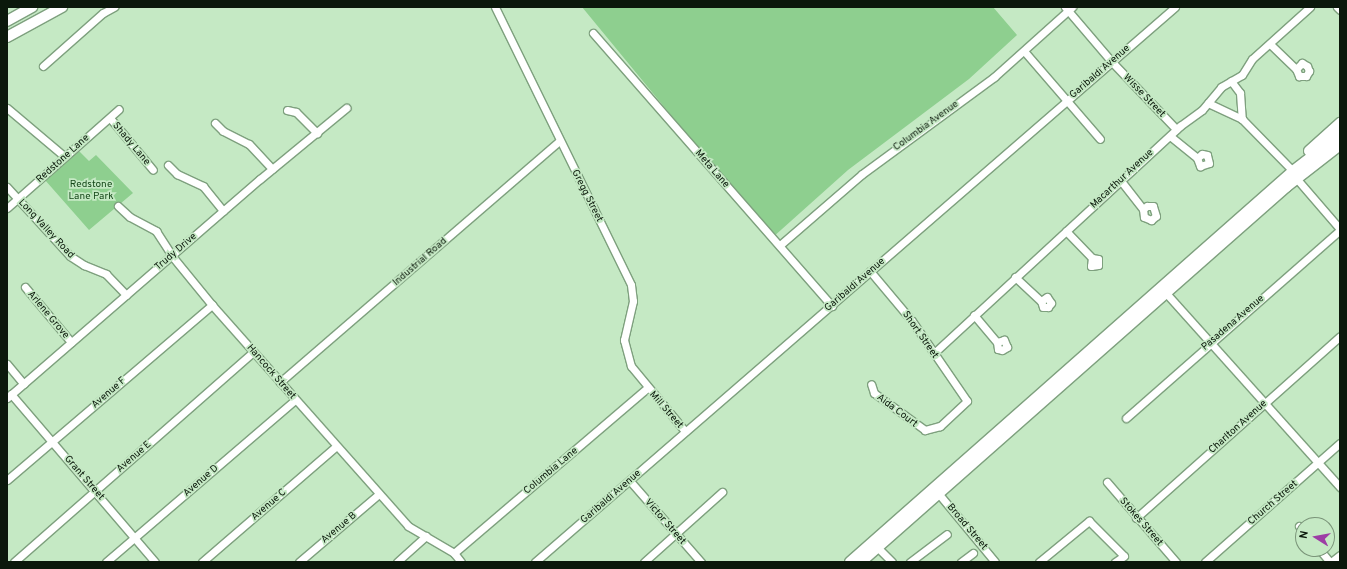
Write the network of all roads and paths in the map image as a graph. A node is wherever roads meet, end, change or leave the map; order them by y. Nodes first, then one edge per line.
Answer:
1 (32, 7) edge
2 (62, 7) edge
3 (114, 7) edge
4 (495, 7) edge
5 (1175, 7) edge
6 (1310, 7) edge
7 (1337, 7) edge
8 (1068, 8) edge
9 (1340, 10) edge
10 (7, 21) edge
11 (593, 33) dead end
12 (7, 37) edge
13 (1270, 44) junction
14 (1024, 51) junction
15 (1112, 62) junction
16 (44, 66) dead end
17 (1296, 69) dead end
18 (1231, 81) junction
19 (1067, 101) junction
20 (1208, 103) junction
21 (7, 108) edge
22 (346, 108) dead end
23 (119, 109) dead end
24 (287, 110) dead end
25 (110, 118) junction
26 (1242, 119) junction
27 (215, 122) dead end
28 (1340, 123) edge
29 (1176, 130) junction
30 (317, 132) junction
31 (1340, 135) edge
32 (1170, 136) junction
33 (1100, 139) dead end
34 (559, 141) junction
35 (1340, 145) edge
36 (64, 156) junction
37 (1197, 158) dead end
38 (168, 165) dead end
39 (153, 170) dead end
40 (272, 170) junction
41 (1294, 175) junction
42 (1121, 181) junction
43 (7, 187) edge
44 (18, 199) junction
45 (118, 206) dead end
46 (7, 208) edge
47 (1143, 209) dead end
48 (223, 211) junction
49 (1340, 229) edge
50 (1066, 231) junction
51 (780, 245) junction
52 (172, 256) junction
53 (1092, 258) dead end
54 (870, 271) junction
55 (1015, 277) junction
56 (25, 287) dead end
57 (1166, 292) junction
58 (126, 295) junction
59 (1041, 301) dead end
60 (212, 305) junction
61 (832, 306) junction
62 (974, 315) junction
63 (1340, 336) edge
64 (72, 342) junction
65 (997, 342) dead end
66 (1210, 343) junction
67 (253, 352) junction
68 (934, 353) junction
69 (7, 364) edge
70 (280, 382) junction
71 (24, 384) junction
72 (871, 384) dead end
73 (647, 388) junction
74 (9, 396) edge
75 (295, 400) junction
76 (967, 401) joint
77 (1264, 403) junction
78 (1126, 418) dead end
79 (685, 431) junction
80 (52, 442) junction
81 (1340, 443) edge
82 (335, 447) junction
83 (1319, 462) junction
84 (7, 480) edge
85 (630, 481) junction
86 (1107, 482) dead end
87 (1340, 487) edge
88 (95, 491) junction
89 (722, 492) dead end
90 (938, 493) junction
91 (379, 494) junction
92 (1136, 518) junction
93 (947, 534) dead end
94 (676, 535) junction
95 (426, 536) junction
96 (134, 538) junction
97 (877, 547) junction
98 (454, 553) junction
99 (973, 553) dead end
100 (1340, 554) edge
101 (14, 562) edge
102 (106, 562) edge
103 (155, 562) edge
104 (202, 562) edge
105 (299, 562) edge
106 (396, 562) edge
107 (461, 562) edge
108 (536, 562) edge
109 (644, 562) edge
110 (701, 562) edge
111 (850, 562) edge
112 (861, 562) edge
113 (892, 562) edge
114 (910, 562) edge
115 (961, 562) edge
116 (995, 562) edge
117 (1039, 562) edge
118 (1115, 562) edge
119 (1176, 562) edge
120 (1205, 562) edge
121 (1331, 562) edge

1 - 10 highway
2 - 12 highway
3 - 16 street
4 - 34 street, Gregg Street
5 - 15 street, Garibaldi Avenue
6 - 13 street, Macarthur Avenue
7 - 9 street
8 - 14 street, Columbia Avenue
8 - 15 street, Wisse Street
11 - 51 street, Meta Lane
13 - 17 street
13 - 18 street, Macarthur Avenue
14 - 19 street
14 - 51 street, Columbia Avenue
15 - 19 street, Garibaldi Avenue
15 - 29 street, Wisse Street
18 - 20 street, Macarthur Avenue
18 - 26 street
19 - 33 street
19 - 54 street, Garibaldi Avenue
20 - 26 street
20 - 29 street, Macarthur Avenue
21 - 36 street
22 - 30 street, Trudy Drive
23 - 25 street, Redstone Lane
24 - 30 street
25 - 36 street, Redstone Lane
25 - 39 street, Shady Lane
26 - 41 street
27 - 40 street
28 - 41 highway
29 - 32 street, Macarthur Avenue
30 - 40 street, Trudy Drive
31 - 41 highway
32 - 37 street
32 - 42 street, Macarthur Avenue
34 - 70 street, Industrial Road
34 - 73 street, Gregg Street
35 - 41 highway
36 - 44 street, Redstone Lane
38 - 48 street
40 - 48 street, Trudy Drive
41 - 49 street
41 - 57 highway
41 - 111 highway
42 - 47 street
42 - 50 street, Macarthur Avenue
43 - 44 street, Long Valley Road
44 - 46 street, Redstone Lane
44 - 58 street, Long Valley Road
45 - 52 street, Hancock Street
48 - 52 street, Trudy Drive
49 - 66 street, Pasadena Avenue
50 - 53 street
50 - 55 street, Macarthur Avenue
51 - 61 street, Meta Lane
52 - 58 street, Trudy Drive
52 - 60 street, Hancock Street
54 - 61 street, Garibaldi Avenue
54 - 68 street, Short Street
55 - 59 street
55 - 62 street, Macarthur Avenue
56 - 64 street, Arlene Grove
57 - 66 street
57 - 90 highway
58 - 64 street, Trudy Drive
60 - 67 street, Hancock Street
60 - 80 street, Avenue F
61 - 79 street, Garibaldi Avenue
62 - 65 street
62 - 68 street, Macarthur Avenue
63 - 77 street, Charlton Avenue
64 - 71 street, Trudy Drive
66 - 77 street
66 - 78 street, Pasadena Avenue
67 - 70 street, Hancock Street
67 - 88 street, Avenue E
68 - 76 street, Short Street
69 - 71 street
70 - 75 street, Hancock Street
71 - 74 street, Trudy Drive
72 - 76 street, Aida Court
73 - 79 street, Mill Street
73 - 98 street, Columbia Lane
74 - 80 street, Grant Street
75 - 82 street, Hancock Street
75 - 96 street, Avenue D
77 - 83 street
77 - 92 street, Charlton Avenue
79 - 85 street, Garibaldi Avenue
80 - 84 street, Avenue F
80 - 88 street, Grant Street
81 - 83 street, Church Street
82 - 91 street, Hancock Street
82 - 104 street, Avenue C
83 - 87 street
83 - 120 street, Church Street
85 - 94 street, Victor Street
85 - 108 street, Garibaldi Avenue
86 - 92 street, Stokes Street
88 - 96 street, Grant Street
88 - 101 street, Avenue E
89 - 94 street
90 - 97 highway
90 - 116 street, Broad Street
91 - 95 street, Hancock Street
91 - 105 street, Avenue B
92 - 119 street, Stokes Street
93 - 114 street
94 - 109 street
94 - 110 street, Victor Street
95 - 98 street, Hancock Street
95 - 106 street
96 - 102 street, Avenue D
96 - 103 street, Grant Street
97 - 112 highway
97 - 113 street
98 - 107 street
99 - 115 street
100 - 121 street
117 - 118 street

